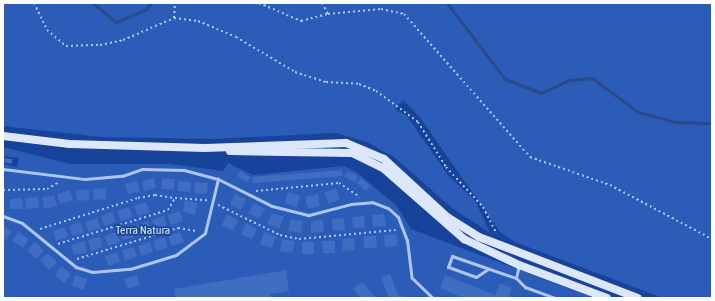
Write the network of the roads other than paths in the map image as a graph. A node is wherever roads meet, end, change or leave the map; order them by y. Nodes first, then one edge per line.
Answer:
1 (3, 136) edge
2 (205, 148) junction
3 (3, 169) edge
4 (218, 179) junction
5 (3, 216) edge
6 (519, 265) junction
7 (488, 269) junction
8 (516, 278) junction
9 (433, 298) edge
10 (556, 298) edge
11 (607, 298) edge
12 (638, 298) edge

1 - 2 main road
2 - 6 main road
2 - 12 main road
3 - 4 lane
4 - 5 lane
4 - 9 lane
6 - 8 lane
6 - 11 main road
7 - 7 lane
7 - 8 lane
8 - 10 lane

